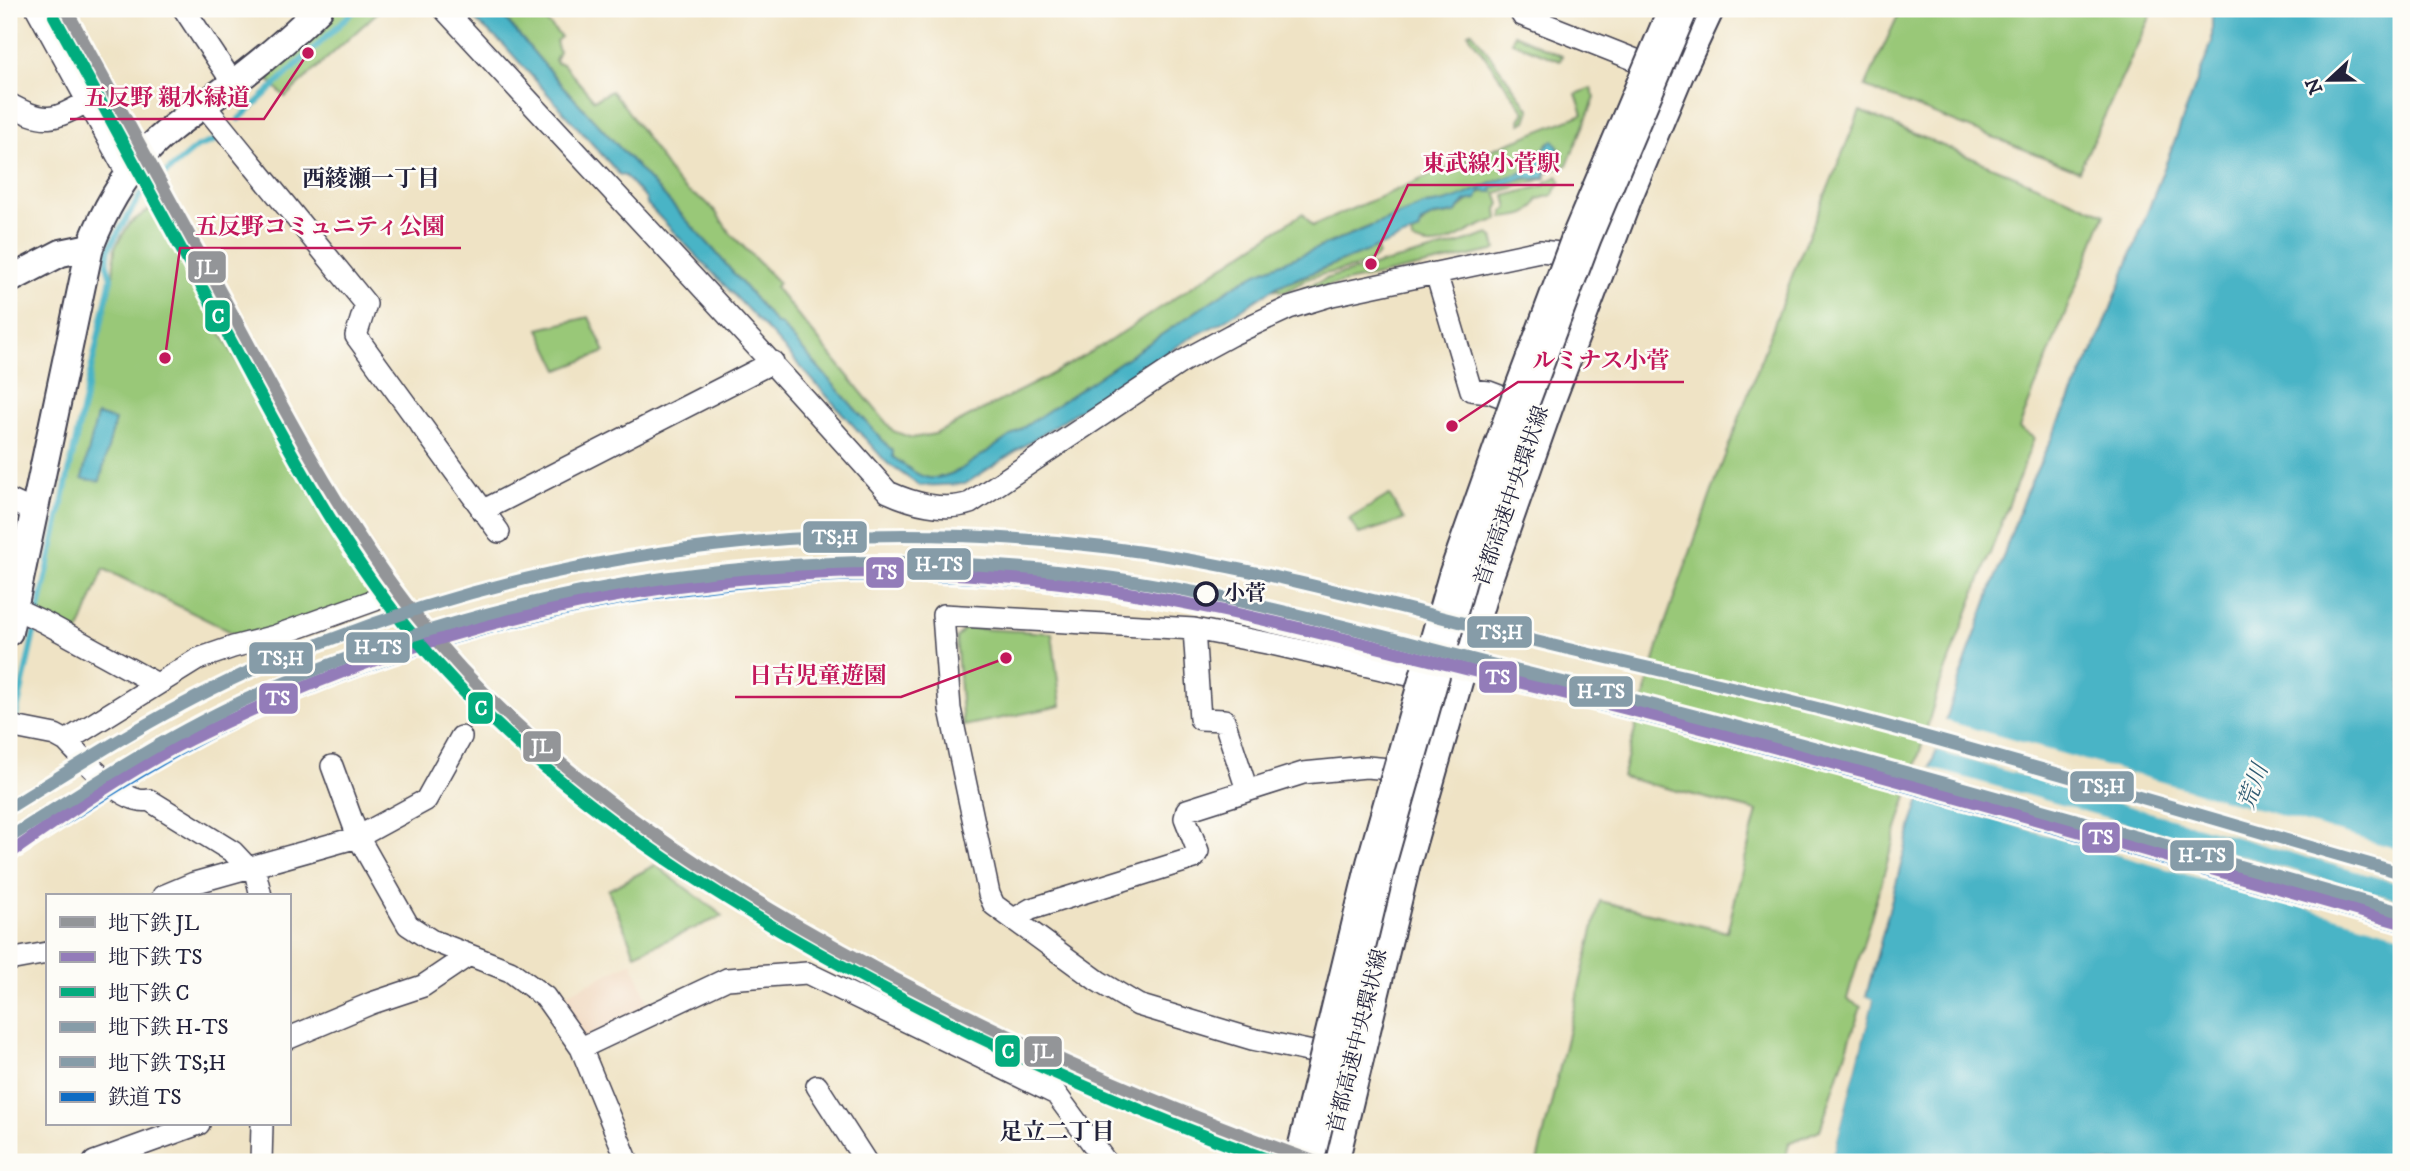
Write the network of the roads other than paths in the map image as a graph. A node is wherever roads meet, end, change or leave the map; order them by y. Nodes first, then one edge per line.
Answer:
1 (37, 9) edge
2 (184, 9) edge
3 (319, 9) edge
4 (444, 9) edge
5 (1560, 9) edge
6 (1683, 11) edge
7 (1522, 15) dead end
8 (1572, 33) junction
9 (1661, 70) dead end
10 (233, 83) junction
11 (88, 101) junction
12 (9, 104) edge
13 (204, 105) junction
14 (128, 175) junction
15 (90, 247) junction
16 (1560, 253) dead end
17 (1436, 273) junction
18 (9, 280) edge
19 (773, 362) junction
20 (1505, 398) dead end
21 (9, 500) edge
22 (482, 511) junction
23 (35, 512) junction
24 (499, 532) dead end
25 (375, 600) dead end
26 (12, 610) edge
27 (1194, 629) junction
28 (1417, 677) dead end
29 (157, 684) junction
30 (9, 726) edge
31 (461, 737) dead end
32 (66, 741) junction
33 (332, 766) dead end
34 (1391, 769) dead end
35 (1247, 790) junction
36 (358, 837) junction
37 (251, 868) junction
38 (168, 894) edge
39 (260, 894) edge
40 (1014, 919) junction
41 (46, 953) edge
42 (469, 955) junction
43 (9, 960) edge
44 (290, 1038) edge
45 (581, 1048) junction
46 (1317, 1053) dead end
47 (817, 1086) dead end
48 (193, 1126) edge
49 (262, 1126) edge
50 (94, 1162) edge
51 (261, 1162) edge
52 (628, 1162) edge
53 (866, 1162) edge
54 (1106, 1162) edge
55 (1304, 1162) edge
56 (1329, 1162) edge

1 - 11 street
2 - 10 street
3 - 10 street
4 - 19 street
5 - 8 street
6 - 55 highway, 首都高速中央環状線, bridge
6 - 56 highway, 首都高速中央環状線
7 - 8 street
8 - 9 street
10 - 13 street
11 - 12 street
11 - 14 street
13 - 14 street
13 - 22 street
14 - 15 street
15 - 18 street
15 - 23 street
16 - 17 street
17 - 19 street
17 - 20 street
19 - 22 street
21 - 23 street
22 - 24 street
23 - 26 street
25 - 29 street
26 - 29 street
27 - 28 street
27 - 35 street
27 - 40 street
29 - 32 street
30 - 32 street
31 - 36 street
32 - 37 street
33 - 36 street
34 - 35 street
35 - 40 street
36 - 37 street
36 - 42 street
37 - 38 street
37 - 39 street
40 - 46 street
41 - 43 street
42 - 44 street
42 - 45 street
45 - 52 street
45 - 54 street
47 - 53 street
48 - 50 street
49 - 51 street

